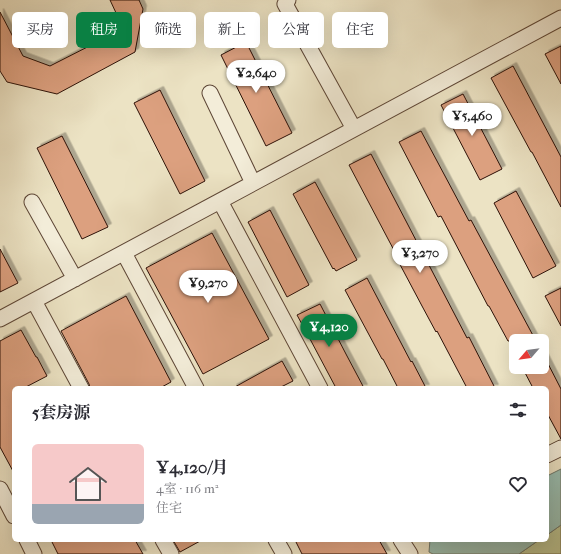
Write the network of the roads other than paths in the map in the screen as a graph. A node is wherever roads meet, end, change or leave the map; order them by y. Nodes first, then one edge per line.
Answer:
1 (288, 0) edge
2 (561, 18) edge
3 (210, 93) dead end
4 (354, 129) junction
5 (253, 183) junction
6 (220, 201) junction
7 (32, 202) dead end
8 (124, 253) junction
9 (75, 279) junction
10 (34, 301) junction
11 (0, 319) edge
12 (80, 386) edge
13 (195, 386) edge
14 (319, 386) edge
15 (561, 448) edge
16 (549, 453) edge
17 (0, 489) edge
18 (12, 512) edge
19 (28, 542) edge
20 (164, 542) edge
21 (277, 542) edge
22 (403, 542) edge
23 (34, 554) edge
24 (171, 554) edge
25 (284, 554) edge
26 (410, 554) edge

1 - 4 street
2 - 4 street
3 - 5 street
4 - 5 street
5 - 6 street
6 - 8 street
6 - 14 street
7 - 9 street
8 - 9 street
8 - 13 street
9 - 10 street
10 - 11 street
10 - 12 street
15 - 16 street
17 - 18 street
19 - 23 street
20 - 24 street
21 - 25 street
22 - 26 street

